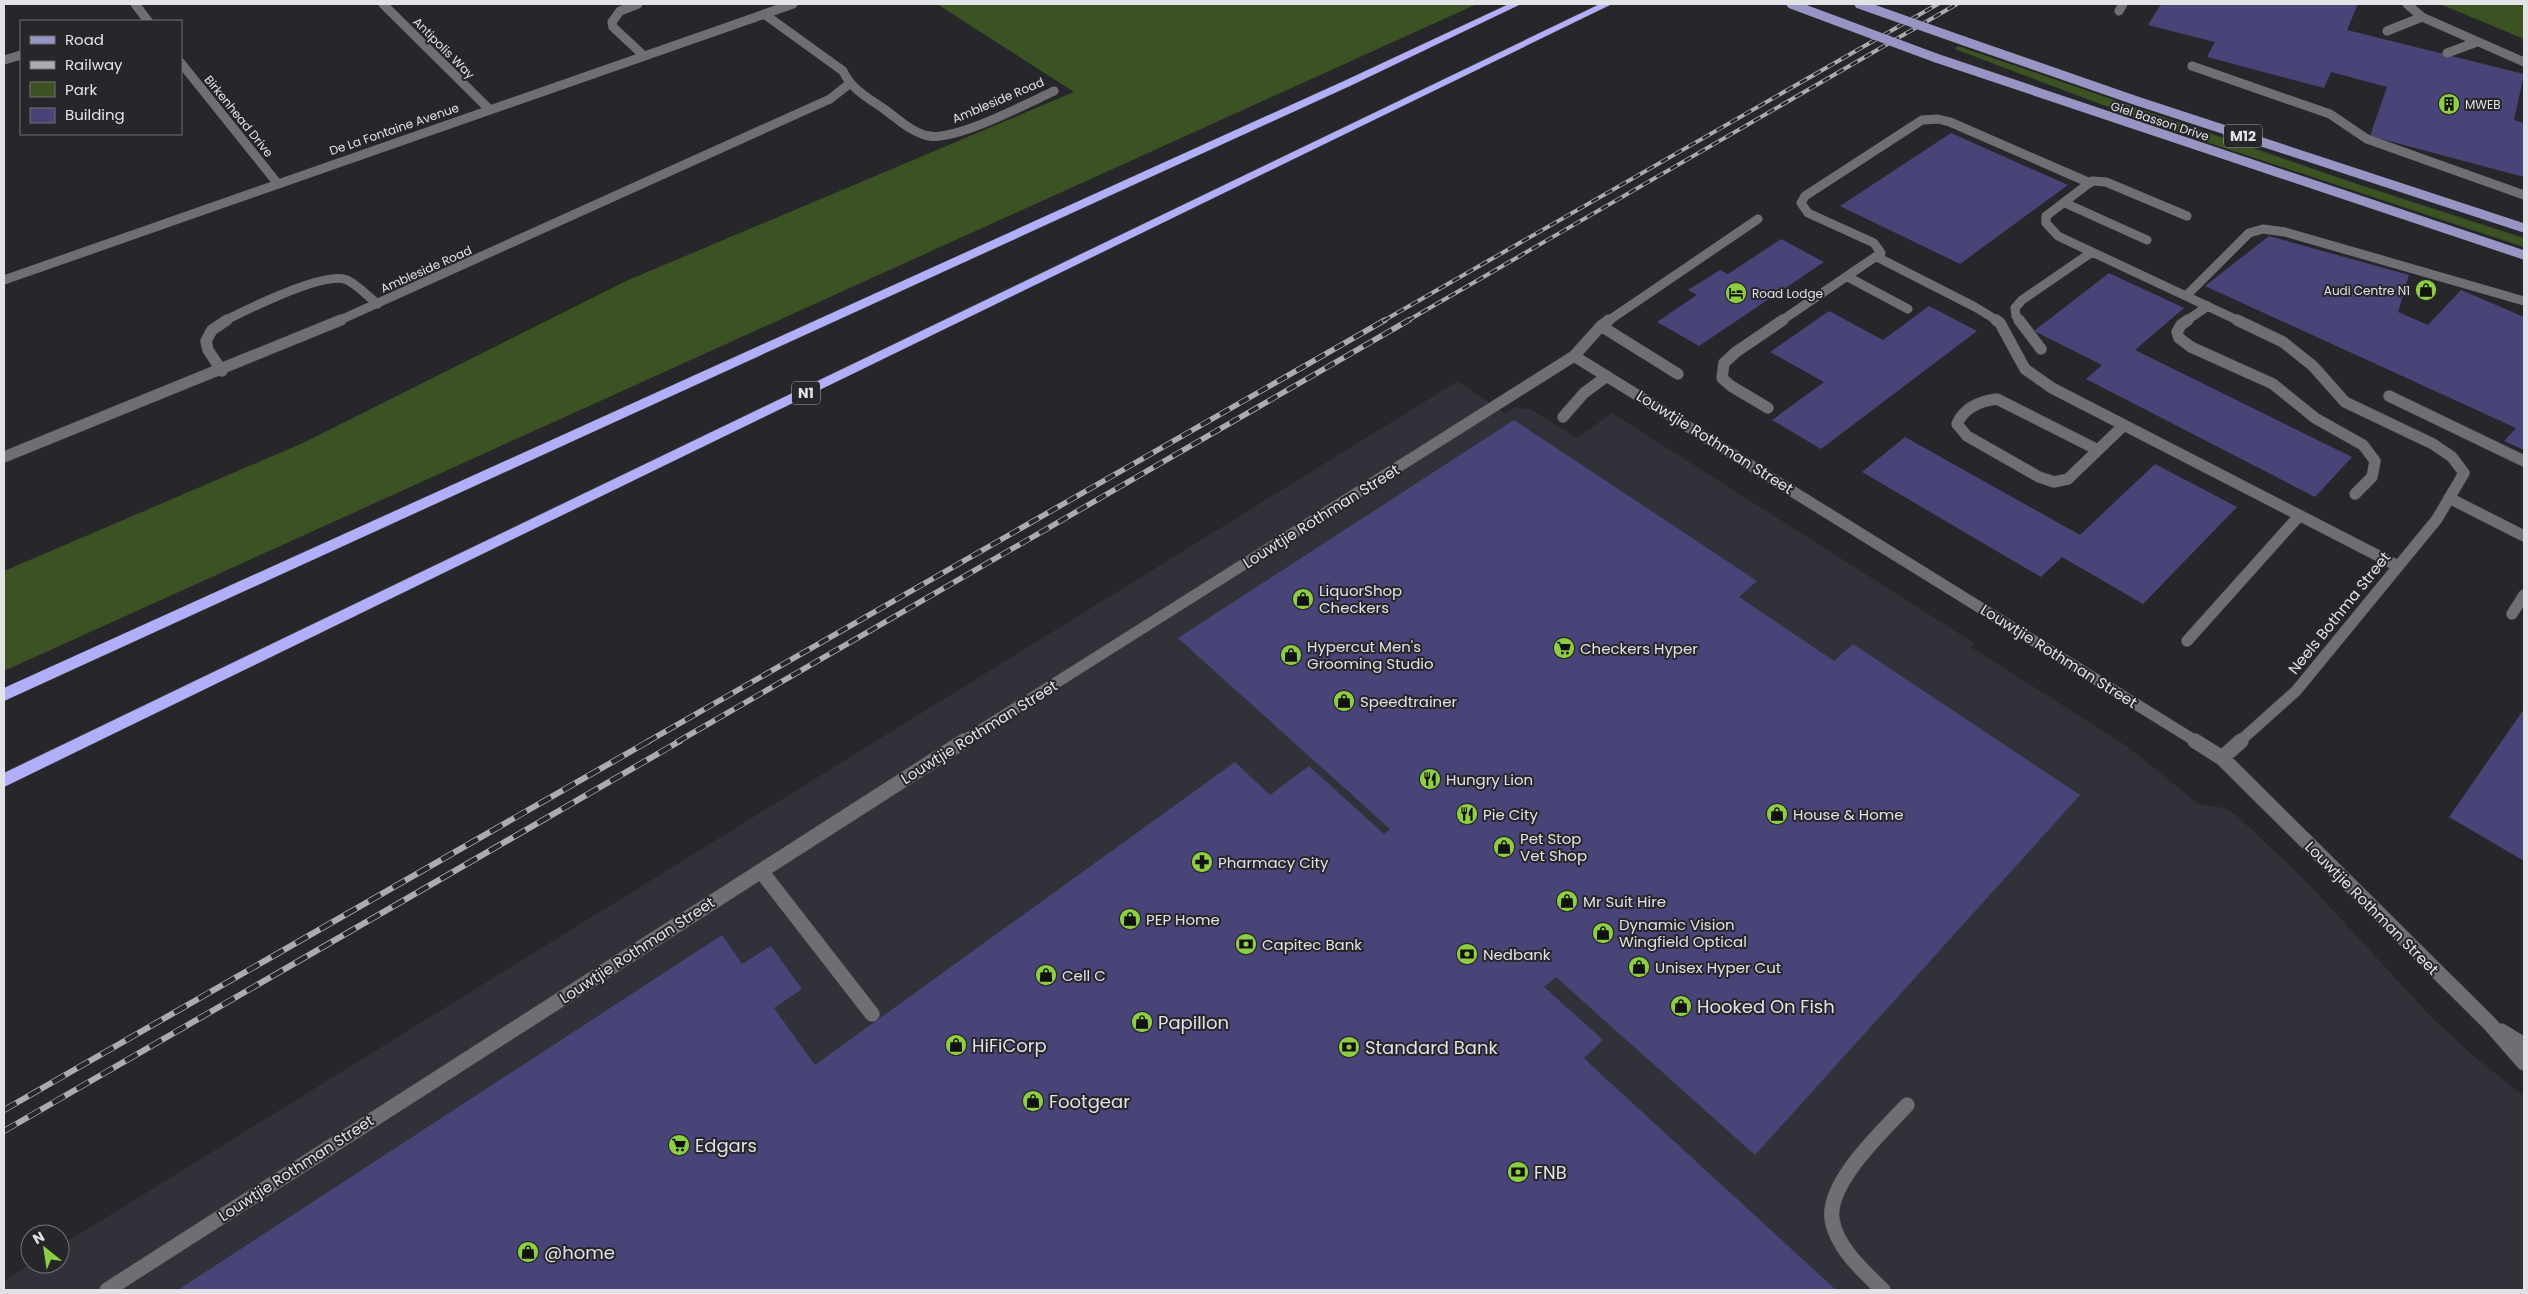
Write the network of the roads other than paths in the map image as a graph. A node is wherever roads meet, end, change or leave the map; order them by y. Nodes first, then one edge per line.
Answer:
1 (135, 4) edge
2 (383, 4) edge
3 (638, 4) edge
4 (793, 4) edge
5 (1516, 4) edge
6 (1607, 4) edge
7 (1791, 4) edge
8 (1859, 4) edge
9 (2407, 4) edge
10 (764, 14) junction
11 (2422, 17) junction
12 (147, 20) edge
13 (2386, 31) dead end
14 (2477, 42) junction
15 (2448, 53) dead end
16 (20, 55) edge
17 (643, 56) junction
18 (4, 60) edge
19 (2524, 62) edge
20 (182, 64) edge
21 (2192, 66) dead end
22 (848, 84) junction
23 (1054, 91) dead end
24 (489, 109) junction
25 (2090, 183) junction
26 (278, 184) junction
27 (2524, 195) edge
28 (2064, 203) junction
29 (2187, 216) dead end
30 (1758, 220) dead end
31 (2524, 228) edge
32 (2147, 240) dead end
33 (2092, 252) junction
34 (2524, 255) edge
35 (1877, 258) junction
36 (1848, 276) junction
37 (4, 280) edge
38 (2186, 296) junction
39 (2524, 302) edge
40 (378, 304) junction
41 (2208, 306) junction
42 (1908, 309) dead end
43 (1601, 326) junction
44 (2041, 349) dead end
45 (1574, 356) junction
46 (222, 371) junction
47 (1678, 374) dead end
48 (1607, 376) junction
49 (2390, 396) dead end
50 (1768, 408) dead end
51 (1563, 418) dead end
52 (2124, 425) junction
53 (2098, 450) junction
54 (4, 458) edge
55 (2524, 461) edge
56 (2355, 494) dead end
57 (2449, 498) junction
58 (2299, 516) junction
59 (2524, 536) edge
60 (2398, 566) junction
61 (250, 582) junction
62 (2524, 594) edge
63 (2512, 614) dead end
64 (2186, 641) dead end
65 (4, 690) edge
66 (4, 695) edge
67 (2222, 758) junction
68 (4, 780) edge
69 (761, 871) junction
70 (872, 1014) dead end
71 (2490, 1024) junction
72 (2524, 1046) edge
73 (2524, 1063) edge
74 (1907, 1105) dead end
75 (107, 1290) edge
76 (1883, 1290) edge

1 - 12 street
2 - 24 street, Antipolis Way
3 - 17 street
4 - 10 street, De La Fontaine Avenue
5 - 61 highway
6 - 68 highway, N1
7 - 34 main road, Giel Basson Drive / M12, bridge
8 - 31 main road, Giel Basson Drive / M12, bridge
9 - 11 street
10 - 17 street, De La Fontaine Avenue
10 - 22 street, Ambleside Road
11 - 13 street
11 - 14 street
14 - 15 street
14 - 19 street
16 - 18 street
17 - 24 street, De La Fontaine Avenue
20 - 26 street, Birkenhead Drive
21 - 27 street
22 - 23 street, Ambleside Road
22 - 40 street, Ambleside Road
24 - 26 street, De La Fontaine Avenue
25 - 28 street
25 - 29 street
25 - 35 street
26 - 37 street, De La Fontaine Avenue
28 - 32 street
28 - 33 street
30 - 43 street
33 - 38 street
33 - 44 street
35 - 36 street
35 - 52 street
36 - 42 street
36 - 50 street
38 - 39 street
38 - 41 street
40 - 46 street, Ambleside Road
40 - 46 street
41 - 56 street
41 - 57 street, Neels Bothma Street
43 - 45 street
43 - 47 street
45 - 48 street, Louwtjie Rothman Street
45 - 69 street, Louwtjie Rothman Street
46 - 54 street, Ambleside Road
48 - 51 street
48 - 67 street, Louwtjie Rothman Street
49 - 55 street
52 - 53 street
52 - 58 street
53 - 53 street
57 - 59 street
57 - 60 street, Neels Bothma Street
58 - 60 street
58 - 64 street
60 - 67 street, Neels Bothma Street
61 - 65 highway
61 - 66 highway
62 - 63 street
67 - 71 street, Louwtjie Rothman Street
69 - 70 street
69 - 75 street, Louwtjie Rothman Street
71 - 72 street, Louwtjie Rothman Street
71 - 73 street, Louwtjie Rothman Street
74 - 76 street

